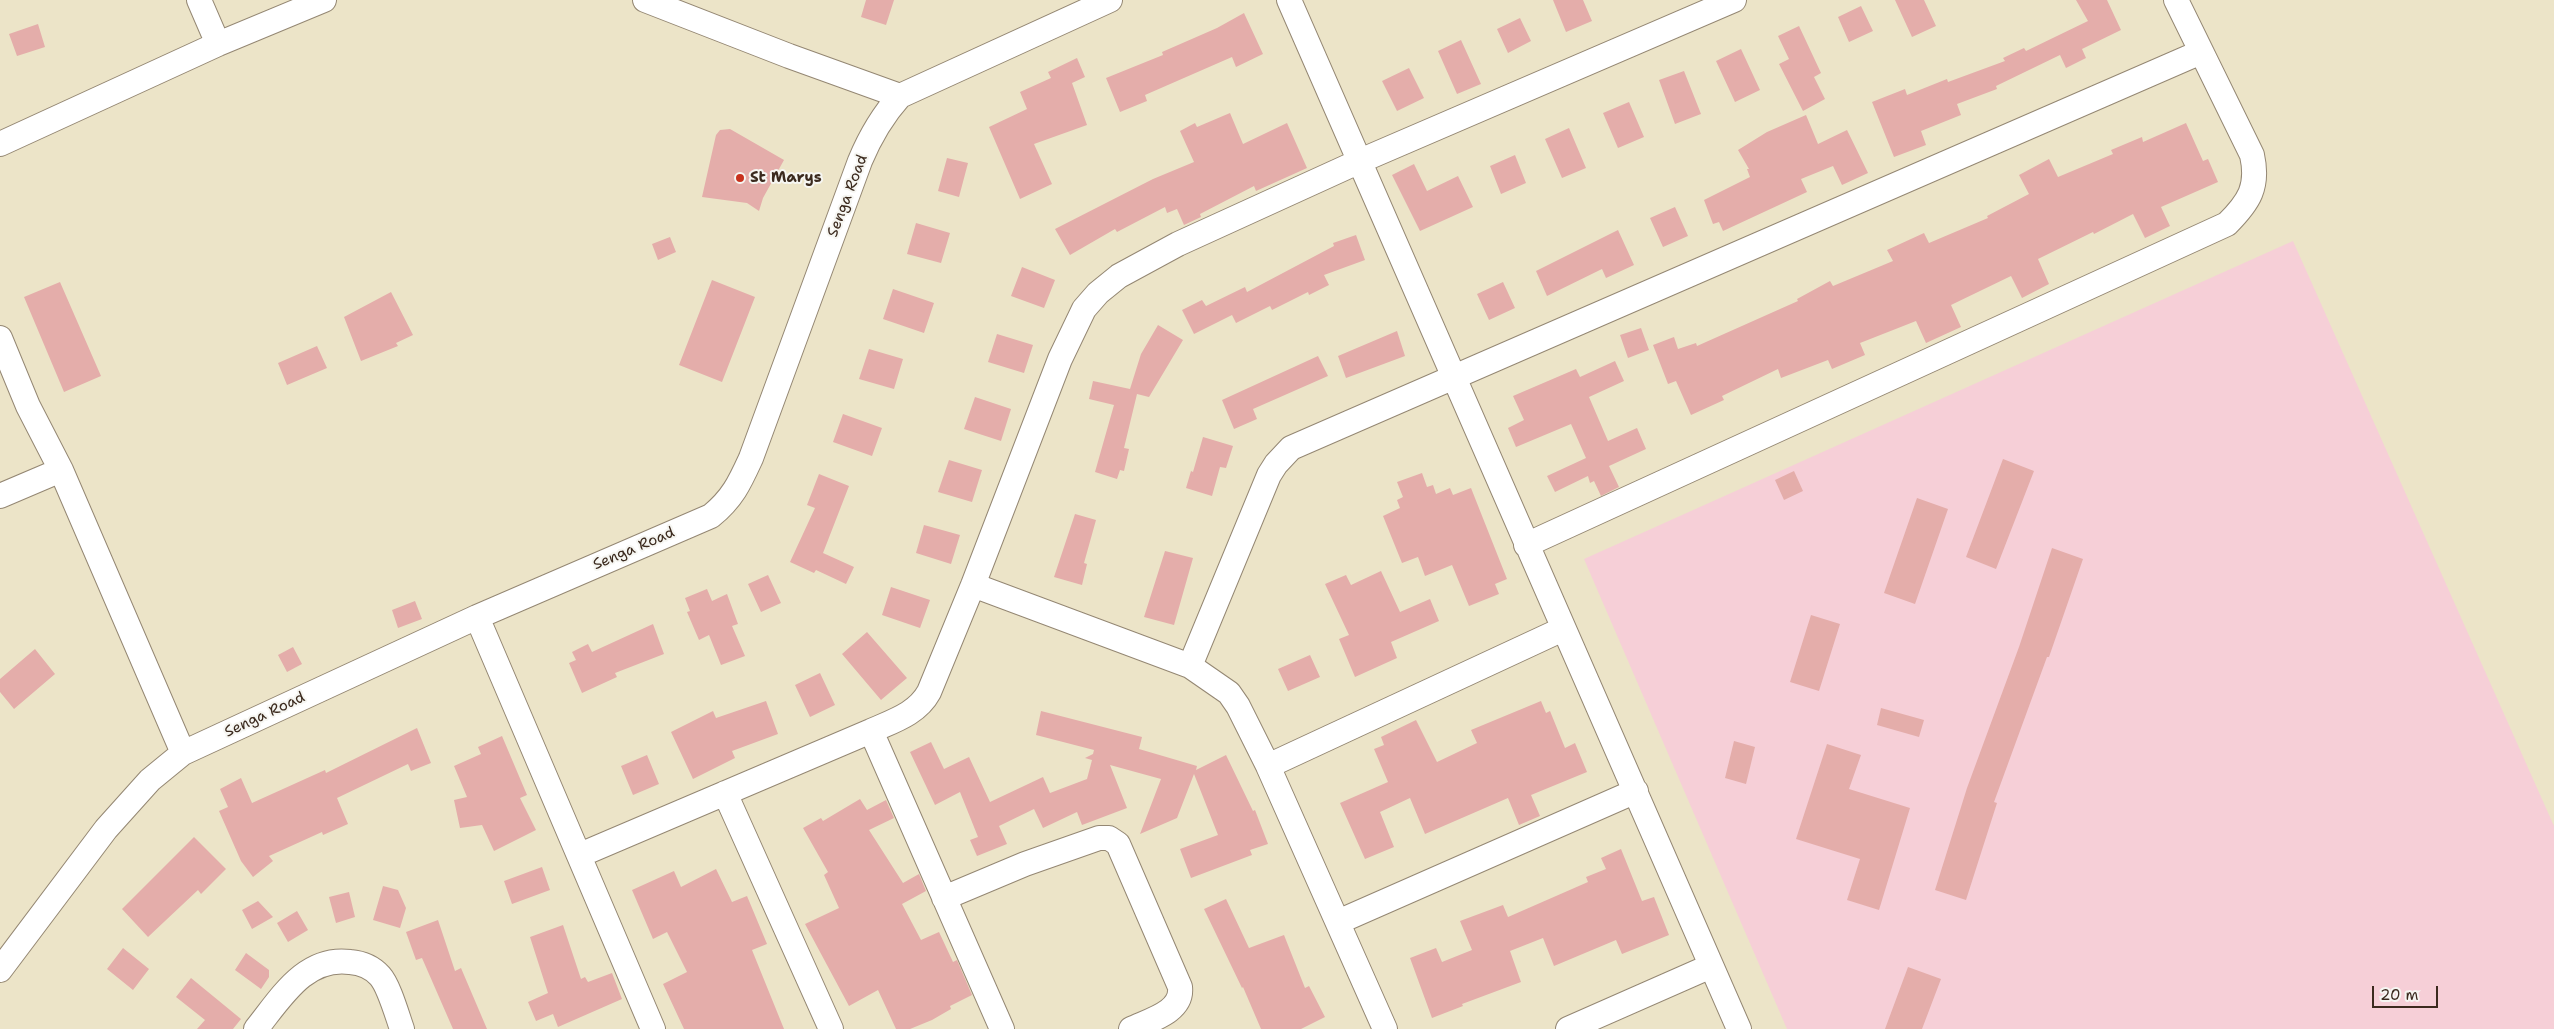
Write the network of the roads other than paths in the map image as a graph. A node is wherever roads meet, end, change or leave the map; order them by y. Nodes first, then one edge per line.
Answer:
1 (199, 0) edge
2 (324, 0) edge
3 (645, 0) edge
4 (1110, 0) edge
5 (1289, 0) edge
6 (1734, 0) edge
7 (2176, 0) edge
8 (218, 44) junction
9 (2201, 52) junction
10 (900, 96) junction
11 (0, 144) edge
12 (1360, 161) junction
13 (0, 338) edge
14 (1452, 377) junction
15 (60, 470) junction
16 (0, 496) edge
17 (1526, 545) junction
18 (973, 585) junction
19 (477, 618) junction
20 (1563, 629) junction
21 (1190, 666) junction
22 (871, 731) junction
23 (183, 753) junction
24 (1268, 766) junction
25 (1636, 791) junction
26 (725, 793) junction
27 (580, 855) junction
28 (944, 898) junction
29 (1338, 922) junction
30 (1711, 966) junction
31 (0, 970) edge
32 (256, 1029) edge
33 (402, 1029) edge
34 (653, 1029) edge
35 (831, 1029) edge
36 (1002, 1029) edge
37 (1132, 1029) edge
38 (1385, 1029) edge
39 (1568, 1029) edge
40 (1739, 1029) edge

1 - 8 street
2 - 8 street
3 - 10 street
4 - 10 street, Senga Road
5 - 12 street
6 - 12 street
7 - 9 street
8 - 11 street
9 - 14 street
9 - 17 street
10 - 19 street, Senga Road
12 - 14 street
12 - 18 street
13 - 15 street
14 - 17 street
14 - 21 street
15 - 16 street
15 - 23 street
17 - 20 street
18 - 21 street
18 - 22 street
19 - 23 street, Senga Road
19 - 27 street
20 - 24 street
20 - 25 street
21 - 24 street
22 - 26 street
22 - 28 street
23 - 31 street, Senga Road
24 - 29 street
25 - 29 street
25 - 30 street
26 - 27 street
26 - 35 street
27 - 34 street
28 - 36 street
28 - 37 street
29 - 38 street
30 - 39 street
30 - 40 street
32 - 33 street

